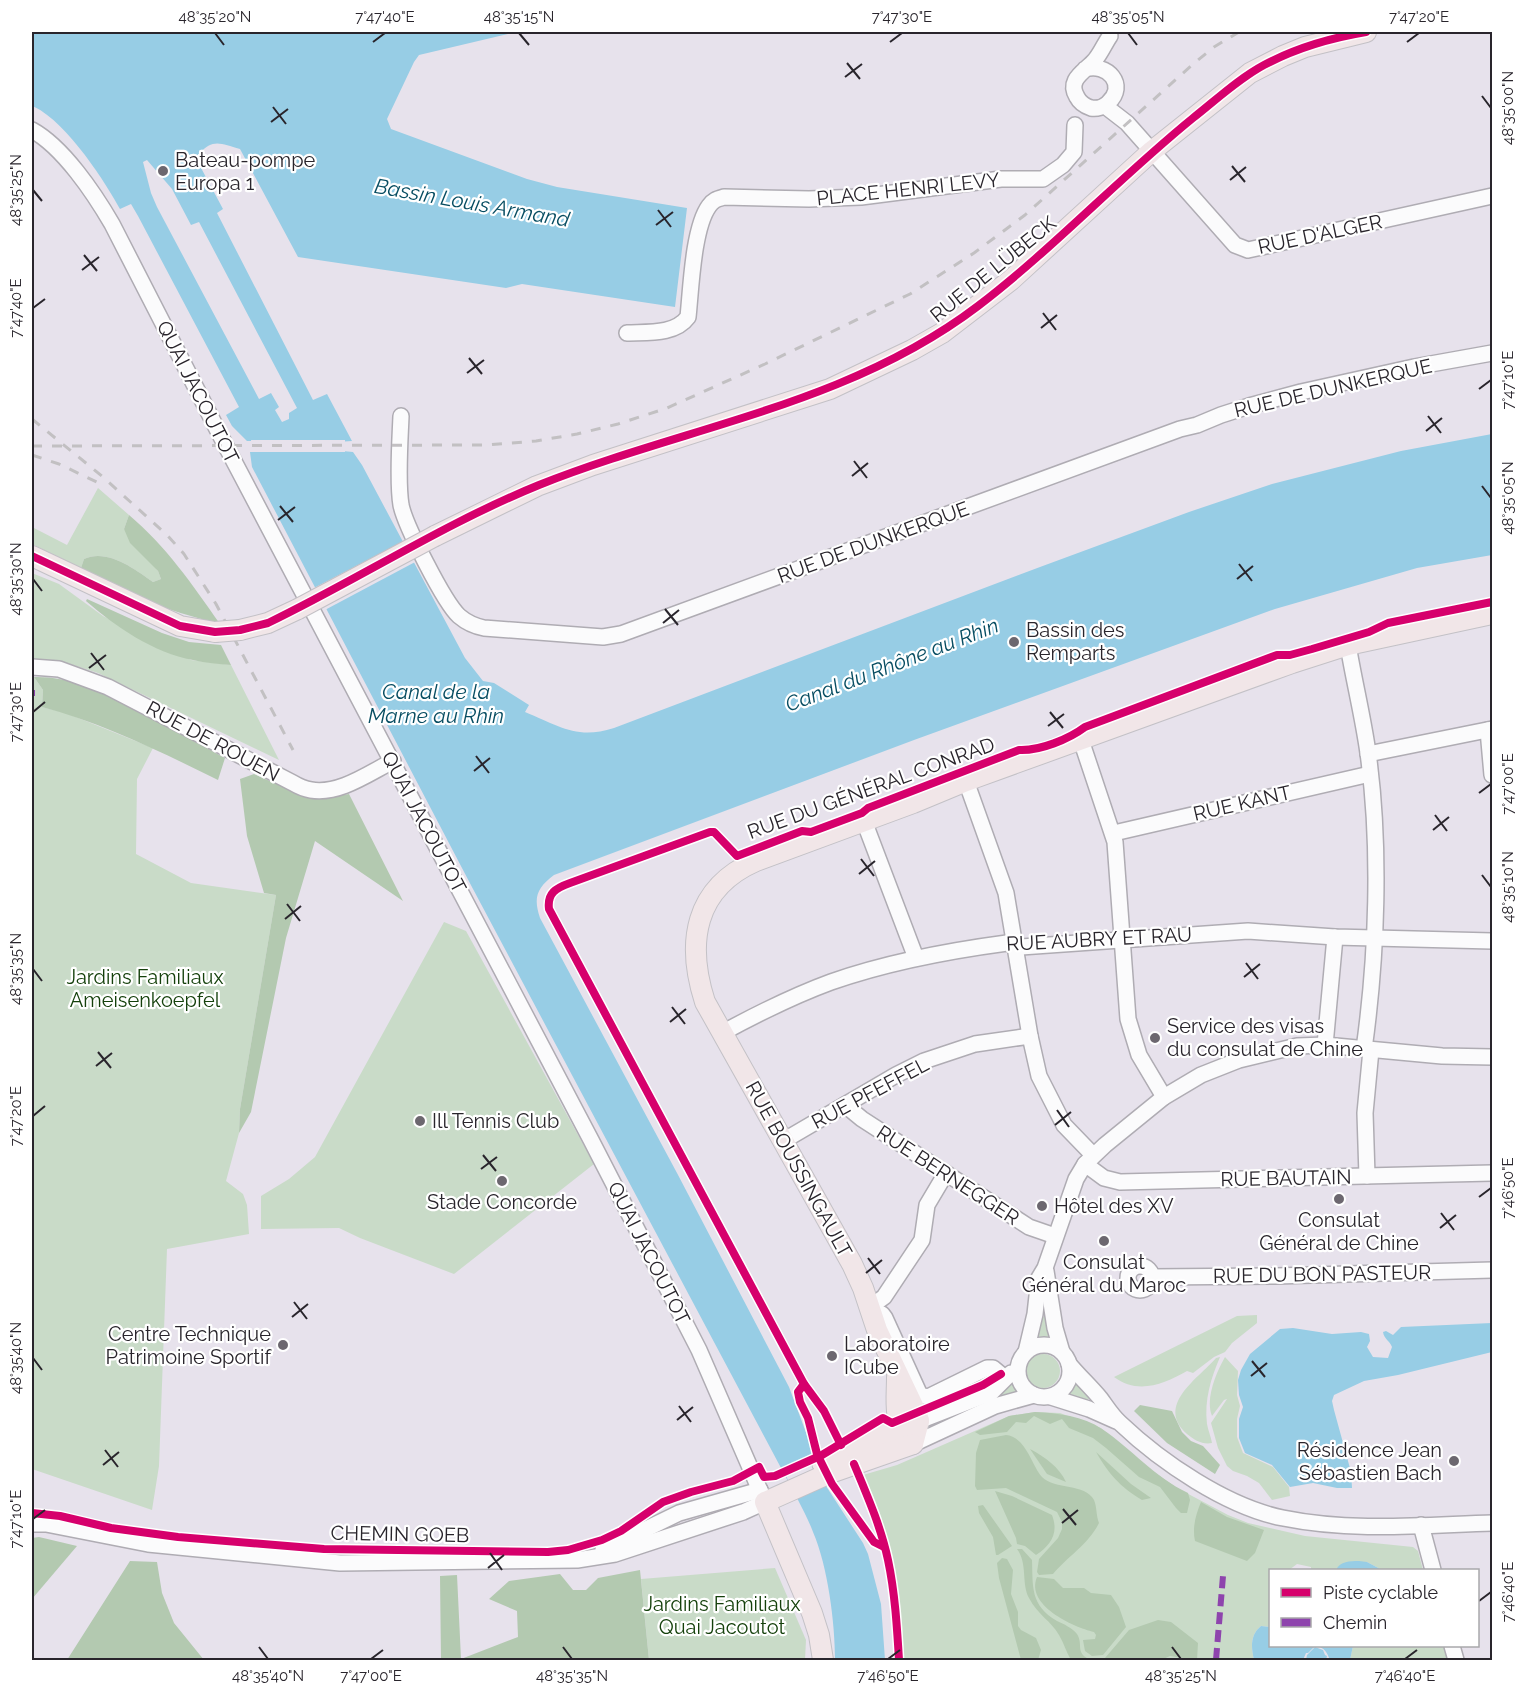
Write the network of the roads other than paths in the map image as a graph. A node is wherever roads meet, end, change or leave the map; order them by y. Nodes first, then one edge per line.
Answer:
1 (1366, 32) edge
2 (1111, 34) edge
3 (1085, 69) junction
4 (1108, 72) junction
5 (1075, 95) junction
6 (1104, 103) junction
7 (1075, 125) junction
8 (32, 130) edge
9 (1152, 151) junction
10 (1492, 196) edge
11 (627, 333) dead end
12 (1492, 353) edge
13 (401, 416) dead end
14 (36, 560) edge
15 (1492, 614) edge
16 (1348, 645) junction
17 (32, 668) edge
18 (1490, 729) edge
19 (1081, 740) junction
20 (1368, 754) junction
21 (393, 761) junction
22 (1370, 774) junction
23 (1492, 776) edge
24 (966, 781) junction
25 (864, 820) junction
26 (1114, 833) junction
27 (1335, 937) junction
28 (1374, 938) junction
29 (1122, 940) junction
30 (1492, 941) edge
31 (1015, 945) junction
32 (916, 958) junction
33 (722, 1033) junction
34 (1030, 1036) junction
35 (1325, 1045) junction
36 (1367, 1050) junction
37 (1492, 1057) edge
38 (1164, 1097) junction
39 (845, 1105) junction
40 (783, 1140) junction
41 (1089, 1160) junction
42 (946, 1173) junction
43 (1492, 1173) edge
44 (1367, 1176) junction
45 (1056, 1236) junction
46 (1045, 1268) junction
47 (1492, 1270) edge
48 (1152, 1277) dead end
49 (869, 1308) junction
50 (1026, 1352) junction
51 (1066, 1358) junction
52 (1018, 1368) junction
53 (897, 1377) junction
54 (1005, 1378) junction
55 (1034, 1395) junction
56 (1051, 1397) junction
57 (897, 1400) junction
58 (919, 1421) junction
59 (1118, 1422) junction
60 (900, 1429) junction
61 (871, 1440) junction
62 (913, 1444) junction
63 (828, 1467) junction
64 (770, 1493) junction
65 (1492, 1523) edge
66 (32, 1524) edge
67 (1420, 1525) junction
68 (1433, 1569) edge
69 (823, 1660) edge

1 - 9 main road, RUE DE LÜBECK
2 - 3 street
2 - 4 street
3 - 4 street
3 - 5 street
4 - 6 street
5 - 6 street
5 - 7 street, PLACE HENRI LEVY
6 - 7 street
6 - 9 street, RUE D'ALGER
7 - 11 street, PLACE HENRI LEVY
8 - 21 street, QUAI JACOUTOT
9 - 10 street, RUE D'ALGER
9 - 14 main road, RUE DE LÜBECK, bridge
12 - 13 street, RUE DE DUNKERQUE
15 - 16 main road, RUE DU GÉNÉRAL CONRAD
16 - 19 main road, RUE DU GÉNÉRAL CONRAD
16 - 20 street
17 - 21 street, RUE DE ROUEN
18 - 20 street
18 - 23 street
19 - 24 main road, RUE DU GÉNÉRAL CONRAD
19 - 26 street
20 - 22 street
21 - 64 street, QUAI JACOUTOT
22 - 26 street, RUE KANT
22 - 28 street
24 - 25 main road, RUE DU GÉNÉRAL CONRAD
24 - 31 street, RUE BAUTAIN
25 - 32 street
25 - 33 main road, RUE DU GÉNÉRAL CONRAD
26 - 29 street
27 - 28 street, RUE AUBRY ET RAU
27 - 29 street, RUE AUBRY ET RAU
27 - 35 street
28 - 30 street, RUE AUBRY ET RAU
28 - 36 street
29 - 31 street, RUE AUBRY ET RAU
29 - 38 street
31 - 32 street, RUE AUBRY ET RAU
31 - 34 street, RUE BAUTAIN
32 - 33 street, RUE AUBRY ET RAU
33 - 40 main road, RUE BOUSSINGAULT
34 - 39 street, RUE PFEFFEL
34 - 41 street, RUE BAUTAIN
35 - 36 street
35 - 38 street
36 - 37 street
36 - 44 street
38 - 41 street
39 - 40 street, RUE PFEFFEL
39 - 42 street, RUE BERNEGGER
40 - 49 main road, RUE BOUSSINGAULT
41 - 44 street, RUE BAUTAIN
41 - 45 street
42 - 45 street, RUE BERNEGGER
42 - 49 street
43 - 44 street, RUE BAUTAIN
45 - 46 street
46 - 50 street
46 - 51 street
47 - 48 street, RUE DU BON PASTEUR
49 - 53 main road, RUE BOUSSINGAULT
49 - 54 street, RUE BOUSSINGAULT
50 - 51 street
50 - 52 street
51 - 56 street
51 - 59 street
52 - 54 street
52 - 55 street
53 - 57 main road, RUE BOUSSINGAULT
53 - 58 main road, RUE BOUSSINGAULT
54 - 58 street
55 - 56 street
55 - 62 street
56 - 59 street
57 - 60 main road, RUE BOUSSINGAULT
57 - 61 main road, RUE BOUSSINGAULT
58 - 60 main road
58 - 62 main road
59 - 67 street
60 - 61 main road
60 - 62 main road
61 - 63 main road
62 - 63 main road
63 - 64 main road
64 - 66 street, CHEMIN GOEB
64 - 69 main road, QUAI JACOUTOT
65 - 67 street
67 - 68 street

